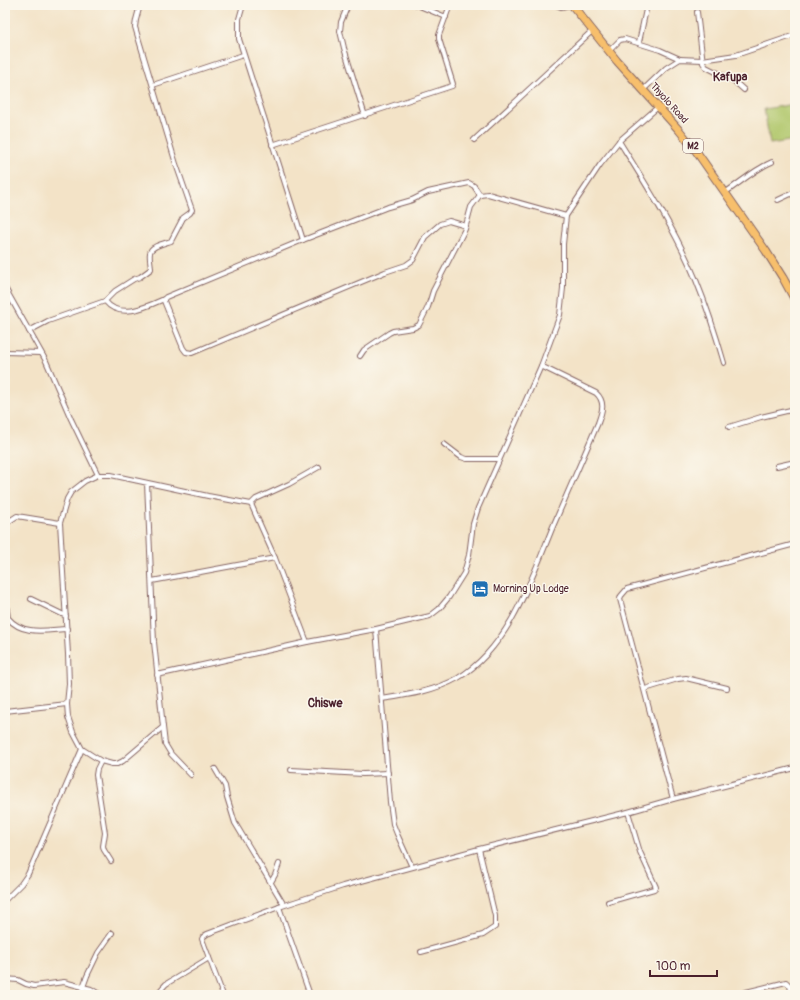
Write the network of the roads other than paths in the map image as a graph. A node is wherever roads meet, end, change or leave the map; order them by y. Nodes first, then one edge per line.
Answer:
1 (140, 5) edge
2 (243, 5) edge
3 (348, 5) edge
4 (417, 5) edge
5 (450, 5) edge
6 (556, 5) edge
7 (571, 5) edge
8 (647, 5) edge
9 (697, 12) dead end
10 (446, 17) junction
11 (592, 31) junction
12 (795, 34) edge
13 (638, 42) junction
14 (609, 51) junction
15 (243, 55) junction
16 (680, 59) junction
17 (702, 60) junction
18 (153, 85) junction
19 (643, 90) junction
20 (744, 90) dead end
21 (658, 107) junction
22 (365, 116) junction
23 (474, 140) dead end
24 (619, 141) junction
25 (272, 145) junction
26 (772, 162) dead end
27 (795, 191) edge
28 (726, 192) junction
29 (480, 195) junction
30 (778, 200) dead end
31 (566, 216) junction
32 (466, 226) junction
33 (303, 240) junction
34 (5, 288) edge
35 (164, 299) junction
36 (795, 300) edge
37 (105, 301) junction
38 (29, 331) junction
39 (5, 352) edge
40 (41, 353) junction
41 (360, 356) dead end
42 (724, 363) dead end
43 (541, 366) junction
44 (795, 409) edge
45 (729, 427) dead end
46 (444, 444) dead end
47 (499, 459) junction
48 (795, 462) edge
49 (319, 466) dead end
50 (777, 466) dead end
51 (98, 475) junction
52 (147, 483) junction
53 (251, 504) junction
54 (8, 520) edge
55 (60, 523) junction
56 (795, 544) edge
57 (275, 558) junction
58 (152, 581) junction
59 (5, 597) edge
60 (31, 599) dead end
61 (66, 616) junction
62 (67, 629) junction
63 (376, 629) junction
64 (307, 642) junction
65 (157, 675) junction
66 (727, 688) dead end
67 (645, 689) junction
68 (382, 699) junction
69 (67, 704) junction
70 (5, 711) edge
71 (163, 727) junction
72 (82, 749) junction
73 (102, 761) junction
74 (795, 768) edge
75 (215, 769) dead end
76 (291, 770) dead end
77 (388, 773) junction
78 (191, 775) dead end
79 (673, 799) junction
80 (628, 812) junction
81 (479, 849) junction
82 (111, 861) dead end
83 (279, 864) dead end
84 (412, 867) junction
85 (271, 882) junction
86 (5, 900) edge
87 (608, 902) dead end
88 (281, 906) junction
89 (112, 933) dead end
90 (421, 952) dead end
91 (209, 958) junction
92 (5, 979) edge
93 (84, 987) junction
94 (746, 992) dead end
95 (83, 995) edge
96 (101, 995) edge
97 (156, 995) edge
98 (223, 995) edge
99 (310, 995) edge
100 (792, 995) edge

1 - 18 street
2 - 15 street
3 - 22 street
4 - 10 street
5 - 10 street
6 - 7 street
7 - 11 highway, Thyolo Road / M2
8 - 13 street
9 - 17 street
10 - 22 street
11 - 14 highway, Thyolo Road / M2
11 - 23 street
12 - 17 street
13 - 14 street
13 - 16 street
14 - 19 highway, Thyolo Road / M2
15 - 18 street
15 - 25 street
16 - 17 street
16 - 19 street
17 - 20 street
18 - 37 street
19 - 21 highway, Thyolo Road / M2
21 - 24 street
21 - 28 highway, Thyolo Road / M2
22 - 25 street
24 - 31 street
24 - 42 street
25 - 33 street
26 - 28 street
27 - 30 street
28 - 36 highway, Thyolo Road / M2
29 - 31 street
29 - 32 street
29 - 33 street
31 - 43 street
32 - 35 street
32 - 41 street
33 - 35 street
34 - 38 street
35 - 37 street
37 - 38 street
38 - 40 street
39 - 40 street
40 - 51 street
43 - 47 street
43 - 68 street
44 - 45 street
46 - 47 street
47 - 63 street
48 - 50 street
49 - 53 street
51 - 52 street
51 - 55 street
52 - 53 street
52 - 58 street
53 - 57 street
54 - 55 street
55 - 61 street
56 - 67 street
57 - 58 street
57 - 64 street
58 - 65 street
59 - 62 street
60 - 61 street
61 - 62 street
62 - 69 street
63 - 64 street
63 - 68 street
64 - 65 street
65 - 71 street
66 - 67 street
67 - 79 street
68 - 77 street
69 - 70 street
69 - 72 street
71 - 73 street
71 - 78 street
72 - 73 street
72 - 86 street
73 - 82 street
74 - 79 street
75 - 85 street
76 - 77 street
77 - 84 street
79 - 80 street
80 - 81 street
80 - 87 street
81 - 84 street
81 - 90 street
83 - 85 street
84 - 88 street
85 - 88 street
88 - 91 street
88 - 99 street
89 - 93 street
91 - 97 street
91 - 98 street
92 - 93 street
93 - 95 street
93 - 96 street
94 - 100 street

